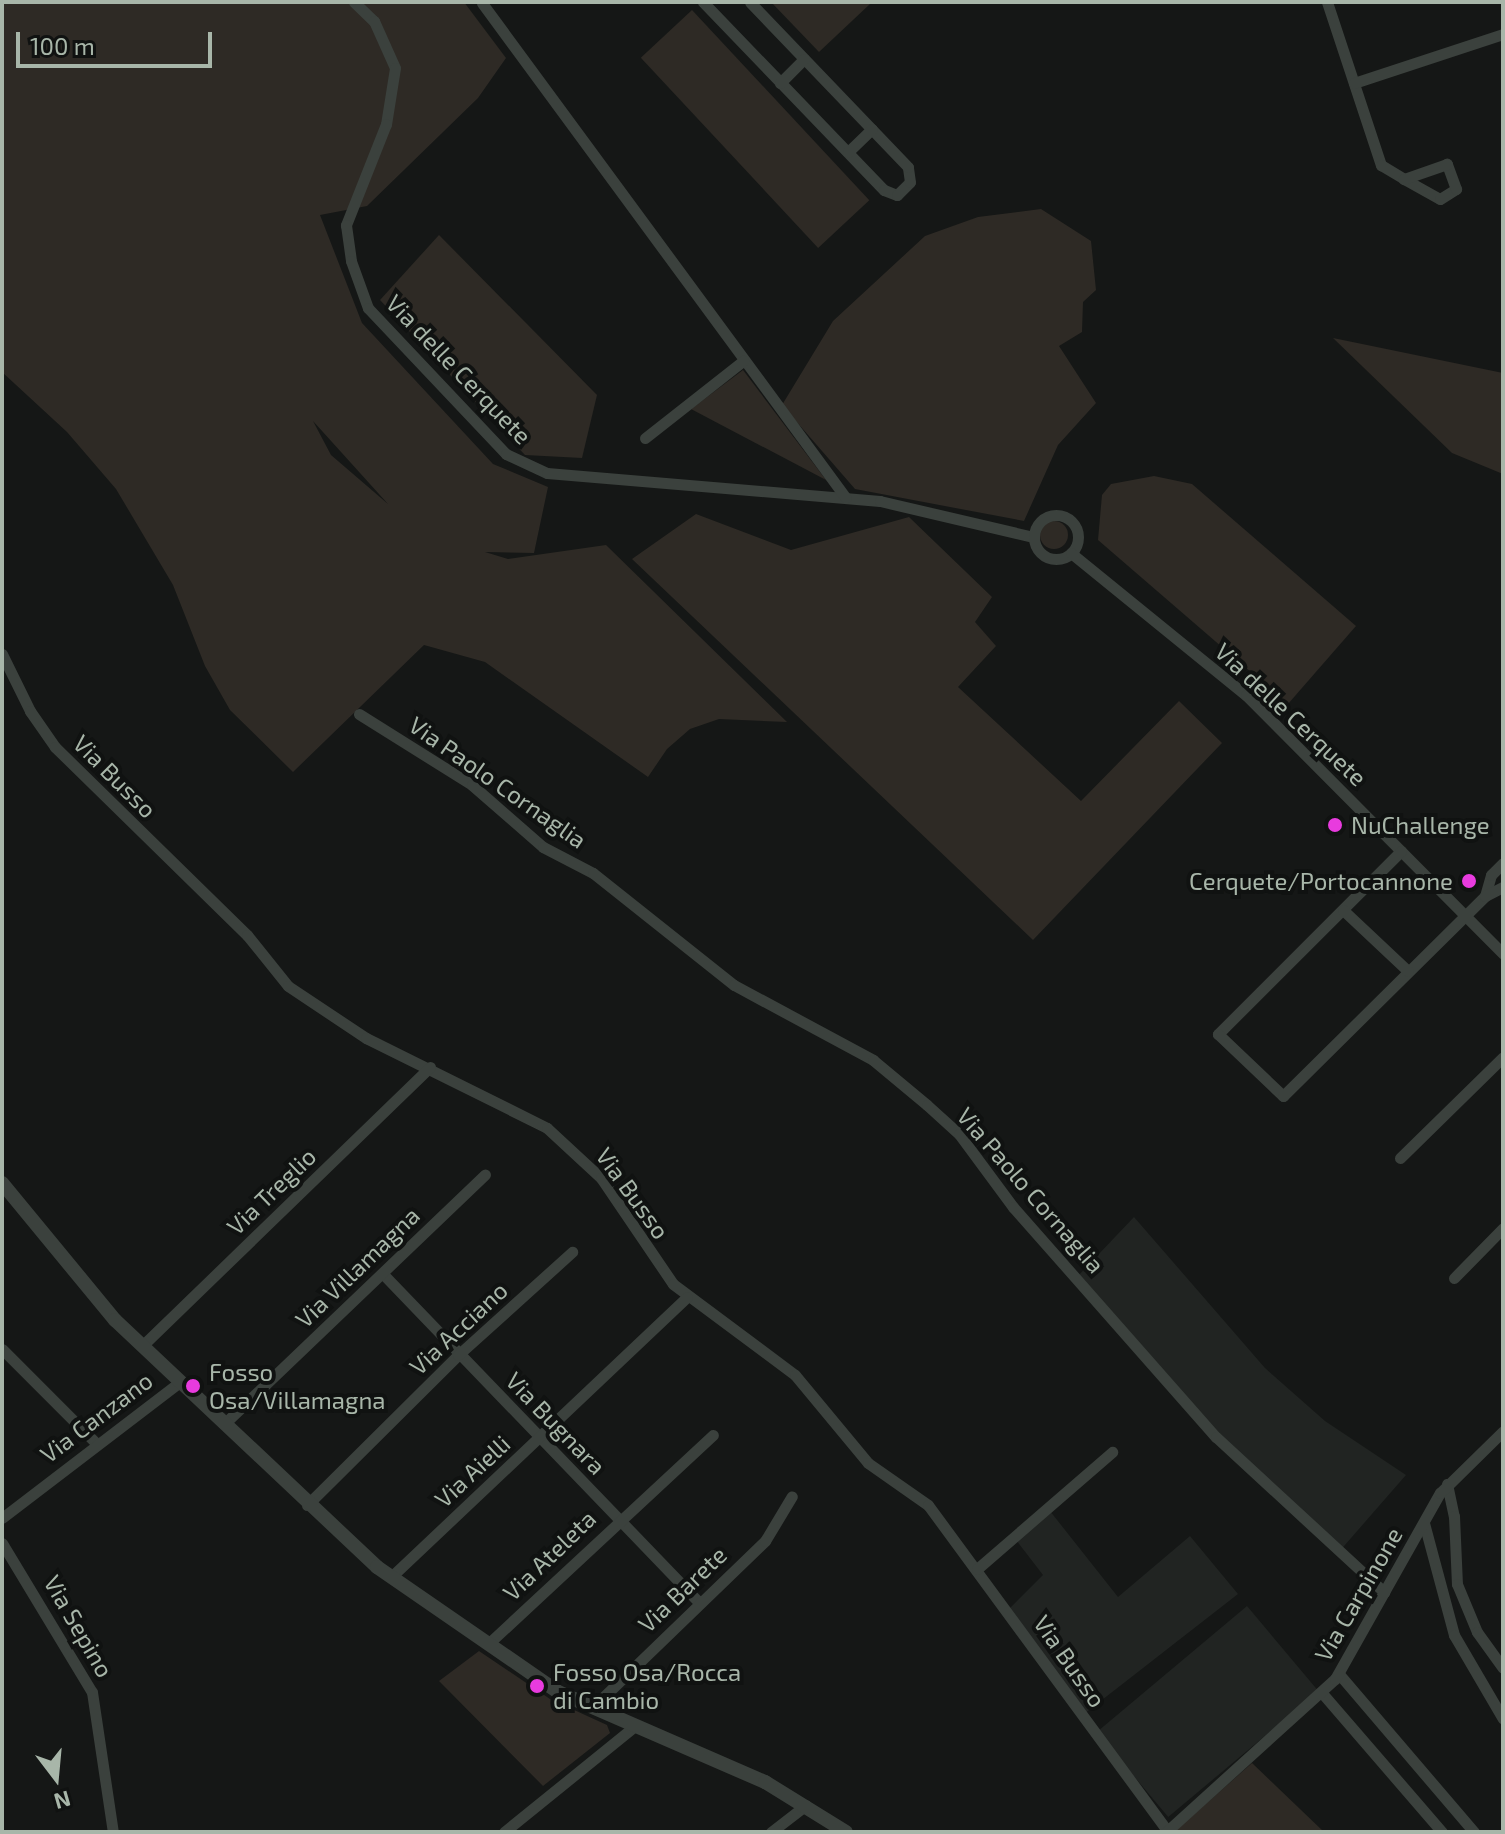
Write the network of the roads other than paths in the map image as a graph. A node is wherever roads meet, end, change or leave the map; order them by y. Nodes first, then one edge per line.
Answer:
1 (354, 2) edge
2 (703, 2) edge
3 (750, 2) edge
4 (1327, 2) edge
5 (482, 3) edge
6 (1503, 34) edge
7 (804, 59) junction
8 (780, 83) junction
9 (1354, 83) junction
10 (872, 129) junction
11 (848, 152) junction
12 (1404, 179) dead end
13 (743, 361) junction
14 (645, 438) dead end
15 (846, 498) junction
16 (1034, 537) junction
17 (1071, 553) junction
18 (2, 654) edge
19 (359, 714) dead end
20 (1401, 851) junction
21 (1503, 863) edge
22 (1503, 887) edge
23 (1485, 896) junction
24 (1343, 910) junction
25 (1465, 916) junction
26 (1503, 954) edge
27 (1408, 971) junction
28 (1503, 1057) edge
29 (430, 1067) junction
30 (1400, 1158) dead end
31 (485, 1175) dead end
32 (2, 1183) edge
33 (1503, 1228) edge
34 (572, 1252) dead end
35 (383, 1274) junction
36 (1454, 1278) dead end
37 (687, 1297) junction
38 (142, 1346) junction
39 (2, 1349) edge
40 (458, 1355) junction
41 (180, 1382) junction
42 (224, 1424) junction
43 (1503, 1431) edge
44 (713, 1435) dead end
45 (540, 1438) junction
46 (96, 1443) junction
47 (1112, 1452) dead end
48 (1447, 1484) junction
49 (792, 1496) dead end
50 (307, 1505) junction
51 (2, 1518) edge
52 (618, 1519) junction
53 (1424, 1523) junction
54 (2, 1543) edge
55 (977, 1569) junction
56 (391, 1577) junction
57 (1384, 1592) junction
58 (699, 1602) junction
59 (488, 1644) junction
60 (1503, 1668) edge
61 (1339, 1674) junction
62 (1322, 1693) junction
63 (593, 1707) junction
64 (1503, 1719) edge
65 (636, 1725) junction
66 (806, 1805) junction
67 (518, 1828) edge
68 (113, 1832) edge
69 (504, 1832) edge
70 (771, 1832) edge
71 (846, 1832) edge
72 (1167, 1832) edge
73 (1442, 1832) edge
74 (1474, 1832) edge

1 - 15 street, Via delle Cerquete
2 - 8 street
3 - 7 street
4 - 9 street
5 - 13 street
6 - 9 street
7 - 8 street
7 - 10 street
8 - 11 street
9 - 12 street
10 - 11 street
10 - 11 street
13 - 14 street
13 - 15 street
15 - 16 street, Via delle Cerquete
16 - 17 street
16 - 17 street
17 - 20 street, Via delle Cerquete
18 - 29 street, Via Busso
19 - 57 street, Via Paolo Cornaglia
20 - 24 street
20 - 25 street, Via delle Cerquete
21 - 23 street
22 - 23 street
23 - 25 street
24 - 27 street
24 - 27 street
25 - 26 street, Via delle Cerquete
25 - 27 street
28 - 30 street
29 - 37 street, Via Busso
29 - 38 street, Via Treglio
31 - 35 street, Via Villamagna
32 - 38 street
33 - 36 street
34 - 40 street, Via Acciano
35 - 40 street, Via Bugnara
35 - 42 street, Via Villamagna
37 - 45 street, Via Aielli
37 - 55 street, Via Busso
38 - 41 street
39 - 46 street
40 - 45 street, Via Bugnara
40 - 50 street, Via Acciano
41 - 42 street
41 - 46 street, Via Canzano
42 - 50 street
43 - 48 street, Via Carpinone
44 - 52 street, Via Ateleta
45 - 52 street, Via Bugnara
45 - 56 street, Via Aielli
46 - 51 street, Via Canzano
47 - 55 street
48 - 53 street, Via Carpinone
48 - 60 street
49 - 58 street, Via Barete
50 - 56 street
52 - 58 street, Via Bugnara
52 - 59 street, Via Ateleta
53 - 57 street, Via Carpinone
53 - 64 street
54 - 68 street, Via Sepino
55 - 72 street, Via Busso
56 - 59 street
57 - 61 street, Via Carpinone
58 - 63 street, Via Barete
59 - 63 street
61 - 62 street, Via Carpinone
61 - 74 street
62 - 72 street, Via Carpinone
62 - 73 street
63 - 65 street
65 - 66 street
65 - 67 street
66 - 70 street
66 - 71 street
67 - 69 street

